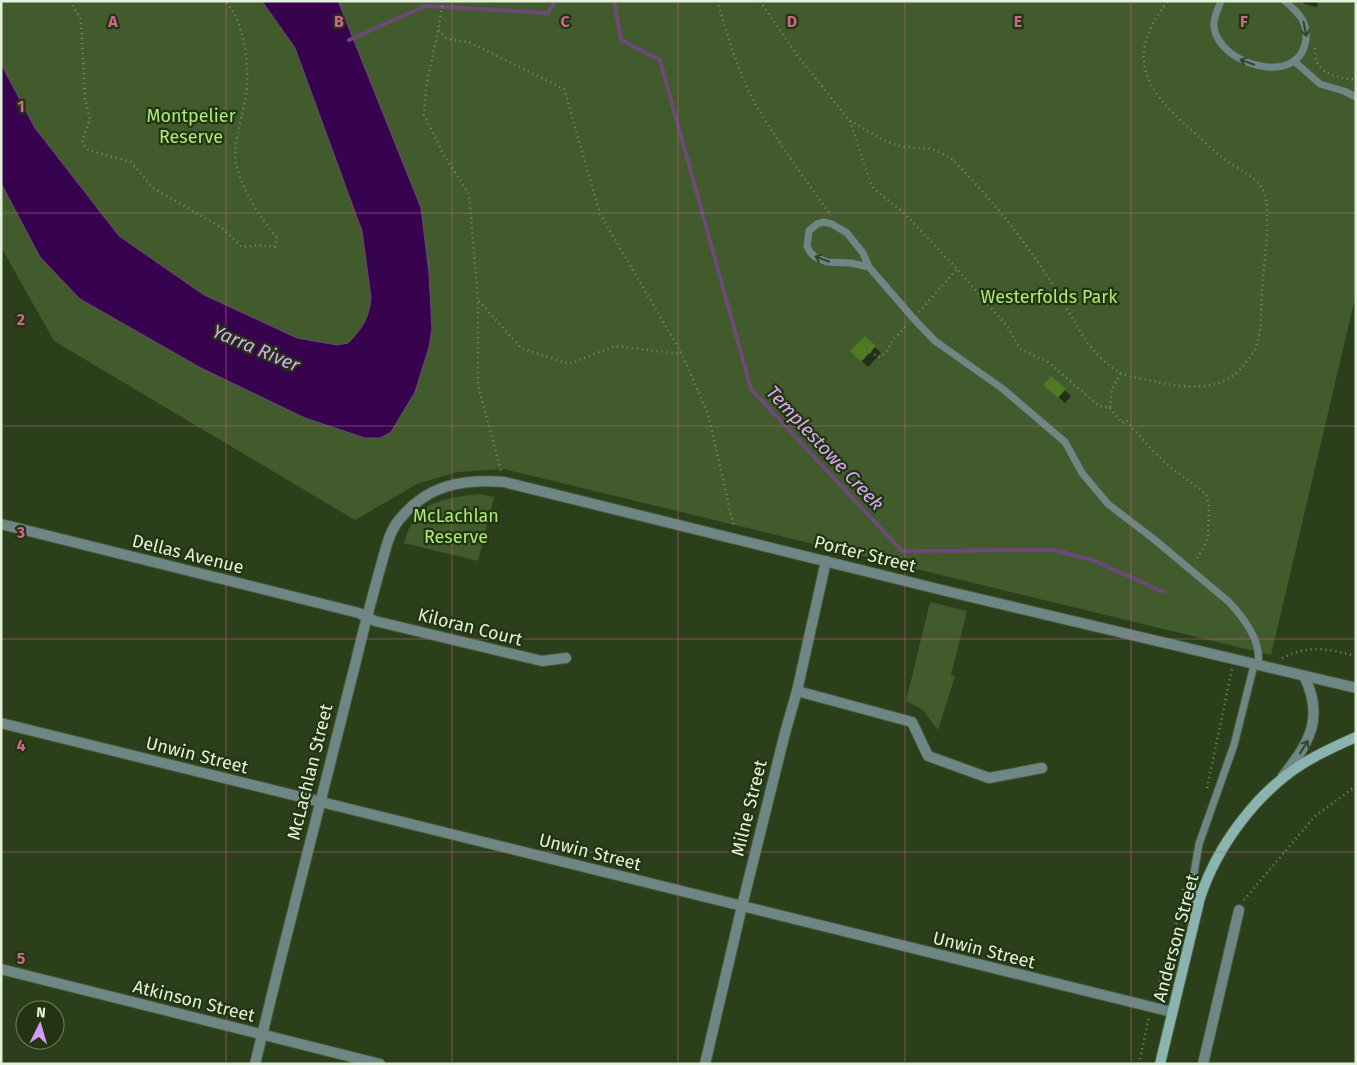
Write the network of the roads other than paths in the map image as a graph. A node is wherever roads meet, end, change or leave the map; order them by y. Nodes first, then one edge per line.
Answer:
1 (1221, 1) edge
2 (1285, 1) edge
3 (1294, 61) junction
4 (1356, 97) edge
5 (870, 267) junction
6 (420, 498) joint
7 (1, 524) edge
8 (826, 561) junction
9 (367, 617) junction
10 (566, 658) dead end
11 (1259, 666) junction
12 (1304, 676) junction
13 (1356, 688) edge
14 (797, 690) junction
15 (1, 723) edge
16 (1356, 738) edge
17 (1042, 768) dead end
18 (1274, 786) junction
19 (319, 802) junction
20 (742, 906) junction
21 (1239, 910) road end
22 (1195, 915) junction
23 (1, 969) edge
24 (1172, 1012) junction
25 (262, 1034) junction
26 (255, 1064) edge
27 (380, 1064) edge
28 (706, 1064) edge
29 (1160, 1064) edge
30 (1203, 1064) edge

3 -> 1 lane
2 -> 3 lane
3 - 4 lane
5 -> 5 lane
5 - 11 lane
6 - 8 street, Porter Street
6 - 9 street, McLachlan Street
7 - 9 street, Dellas Avenue
8 - 11 street, Porter Street
8 - 14 street, Milne Street
9 - 10 street, Kiloran Court
9 - 19 street, McLachlan Street
11 - 12 street, Porter Street
11 - 22 lane
12 - 13 street, Porter Street
18 -> 12 street
14 - 17 street
14 - 20 street, Milne Street
15 - 19 street, Unwin Street
16 - 18 main road, Anderson Street
18 - 22 main road, Anderson Street
19 - 20 street, Unwin Street
19 - 25 street, McLachlan Street
20 - 24 street, Unwin Street
20 - 28 street, Milne Street
21 - 30 street
22 - 24 main road, Anderson Street
23 - 25 street, Atkinson Street
24 - 29 main road, Anderson Street
25 - 26 street, McLachlan Street
25 - 27 street, Atkinson Street

